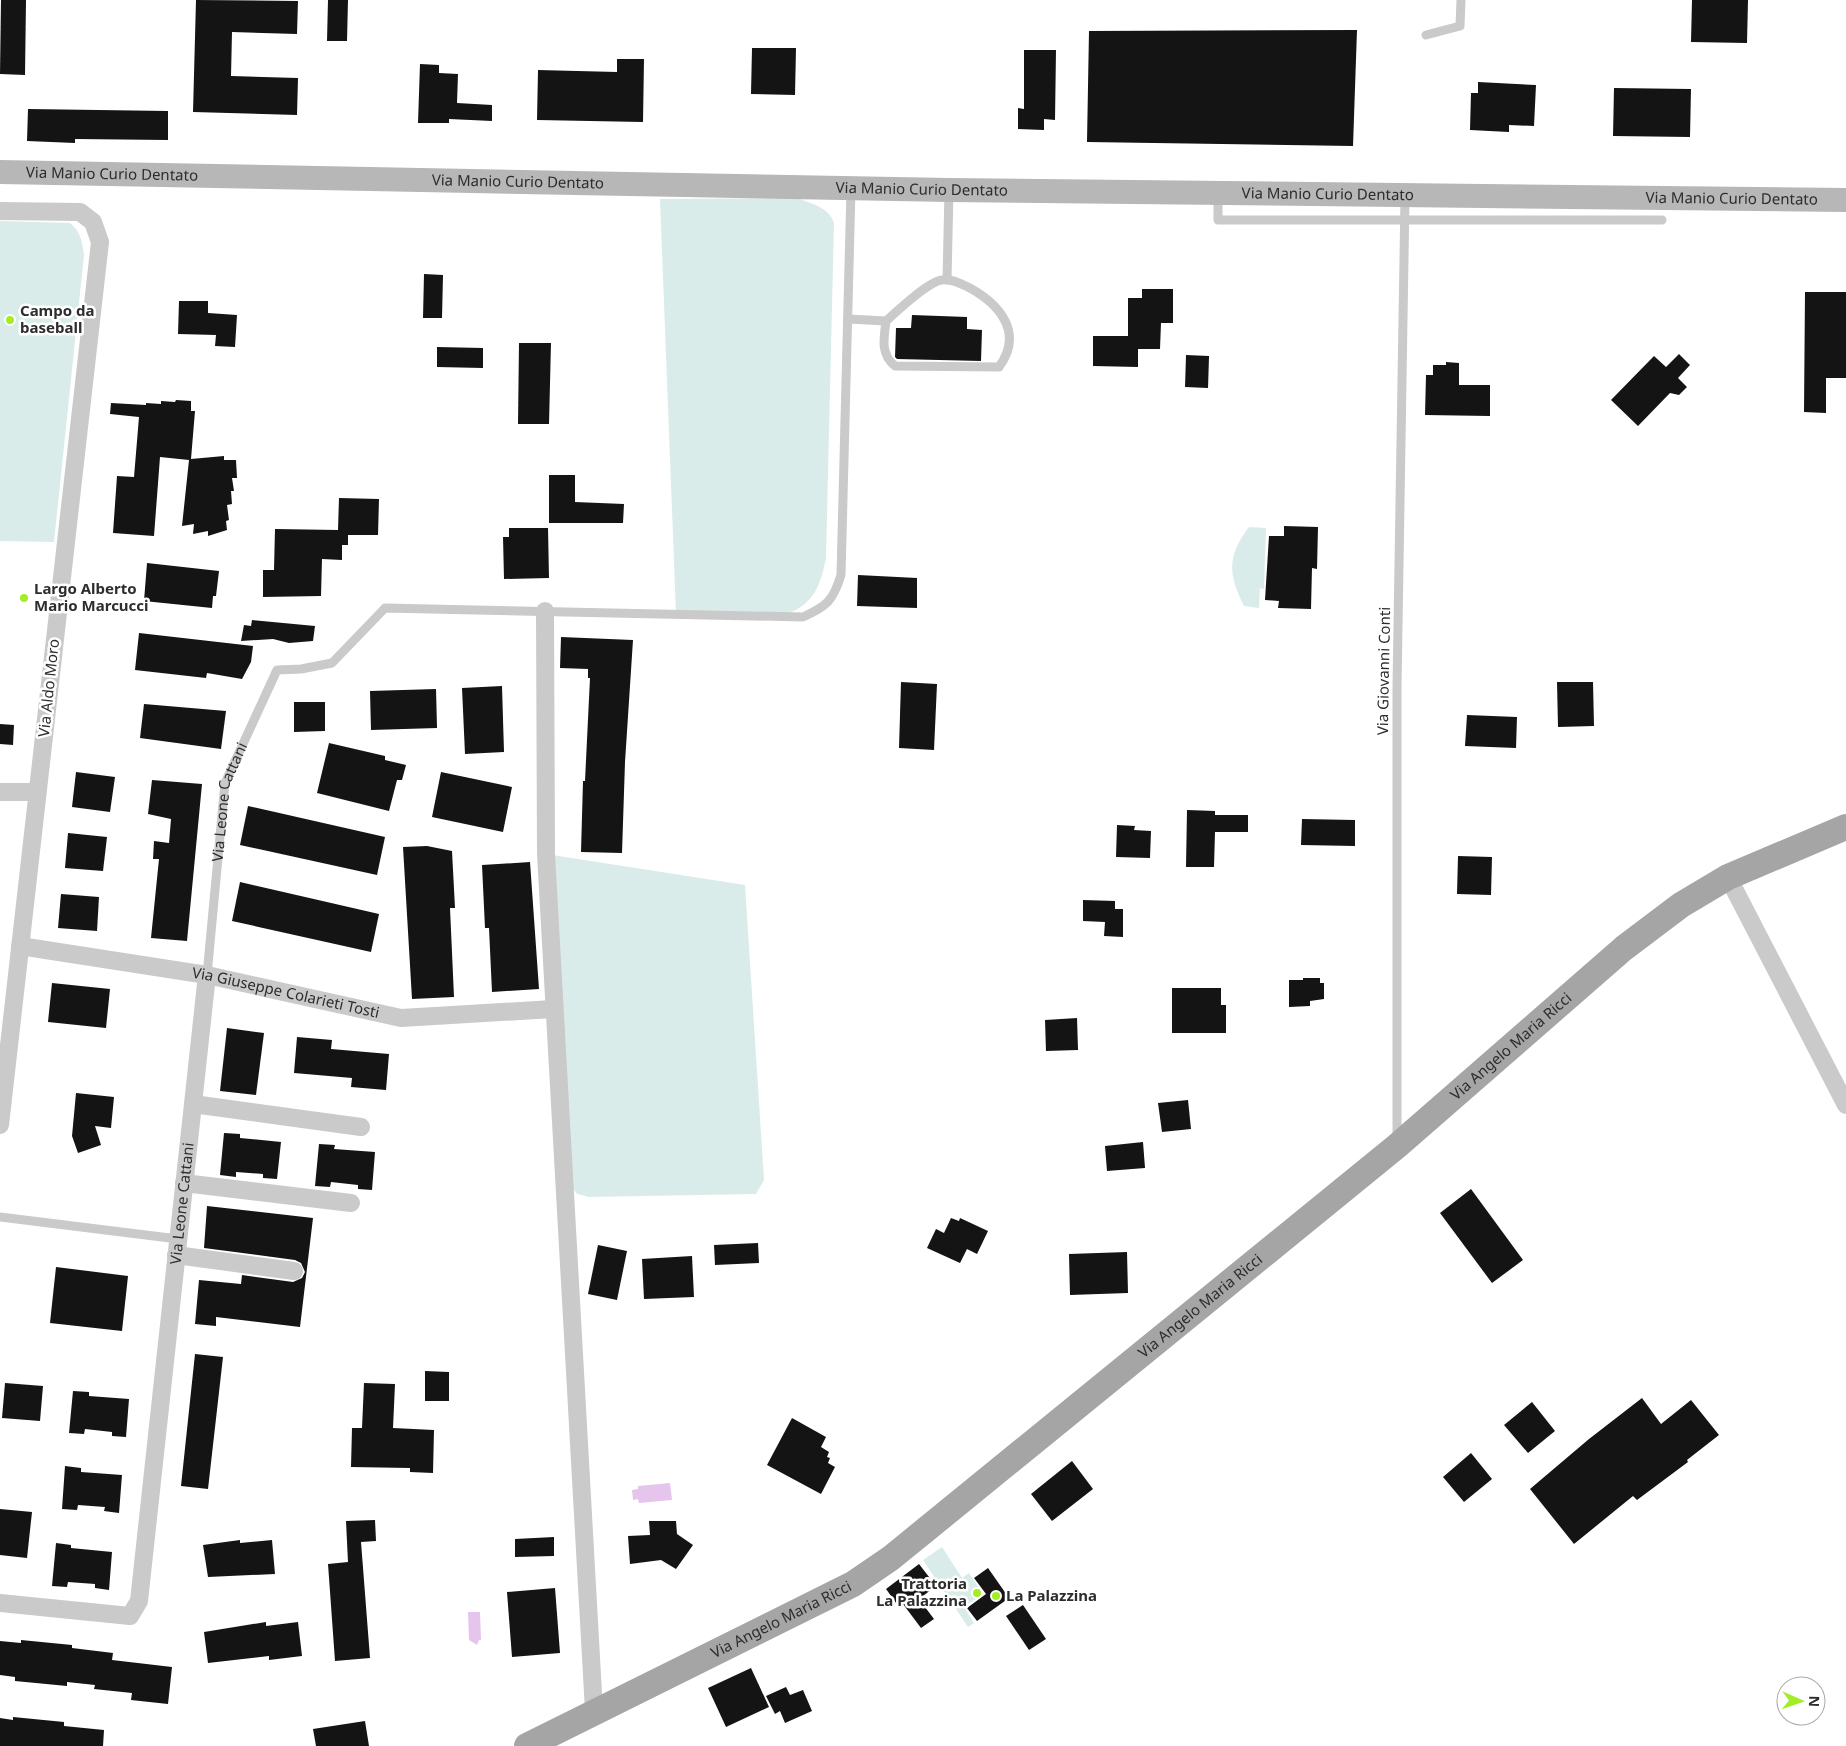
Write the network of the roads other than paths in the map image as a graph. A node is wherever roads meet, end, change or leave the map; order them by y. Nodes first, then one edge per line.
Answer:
1 (1461, 0) edge
2 (1426, 35) dead end
3 (0, 172) edge
4 (852, 188) junction
5 (949, 190) junction
6 (1218, 193) junction
7 (1405, 196) junction
8 (1846, 200) edge
9 (0, 211) edge
10 (1405, 220) junction
11 (1662, 220) dead end
12 (947, 280) junction
13 (848, 319) junction
14 (886, 321) junction
15 (545, 611) junction
16 (0, 792) edge
17 (37, 792) junction
18 (1846, 827) edge
19 (1728, 877) junction
20 (20, 946) junction
21 (207, 976) junction
22 (553, 1009) junction
23 (193, 1104) junction
24 (1846, 1105) edge
25 (0, 1125) edge
26 (361, 1127) dead end
27 (1397, 1146) junction
28 (184, 1183) junction
29 (351, 1203) dead end
30 (0, 1217) edge
31 (177, 1247) junction
32 (294, 1271) dead end
33 (0, 1603) edge
34 (594, 1711) junction
35 (527, 1746) edge

1 - 2 lane
3 - 4 main road, Via Manio Curio Dentato
4 - 5 main road, Via Manio Curio Dentato
4 - 13 lane
5 - 6 main road, Via Manio Curio Dentato
5 - 12 lane
6 - 7 main road, Via Manio Curio Dentato
6 - 10 lane
7 - 8 main road, Via Manio Curio Dentato
7 - 10 lane, Via Giovanni Conti
9 - 17 street, Via Aldo Moro
10 - 11 lane
10 - 27 lane, Via Giovanni Conti
12 - 14 lane
12 - 14 lane
13 - 14 lane
13 - 15 lane
15 - 21 lane, Via Leone Cattani
15 - 22 street
16 - 17 street
17 - 20 street, Via Aldo Moro
18 - 19 main road, Via Angelo Maria Ricci
19 - 24 street
19 - 27 main road, Via Angelo Maria Ricci
20 - 21 street, Via Giuseppe Colarieti Tosti
20 - 25 street, Via Aldo Moro
21 - 22 street, Via Giuseppe Colarieti Tosti
21 - 23 street, Via Leone Cattani
22 - 34 street
23 - 26 street
23 - 28 street, Via Leone Cattani
27 - 34 main road, Via Angelo Maria Ricci
28 - 29 street
28 - 31 street, Via Leone Cattani
30 - 31 lane
31 - 32 street
31 - 33 street, Via Leone Cattani
34 - 35 main road, Via Angelo Maria Ricci

